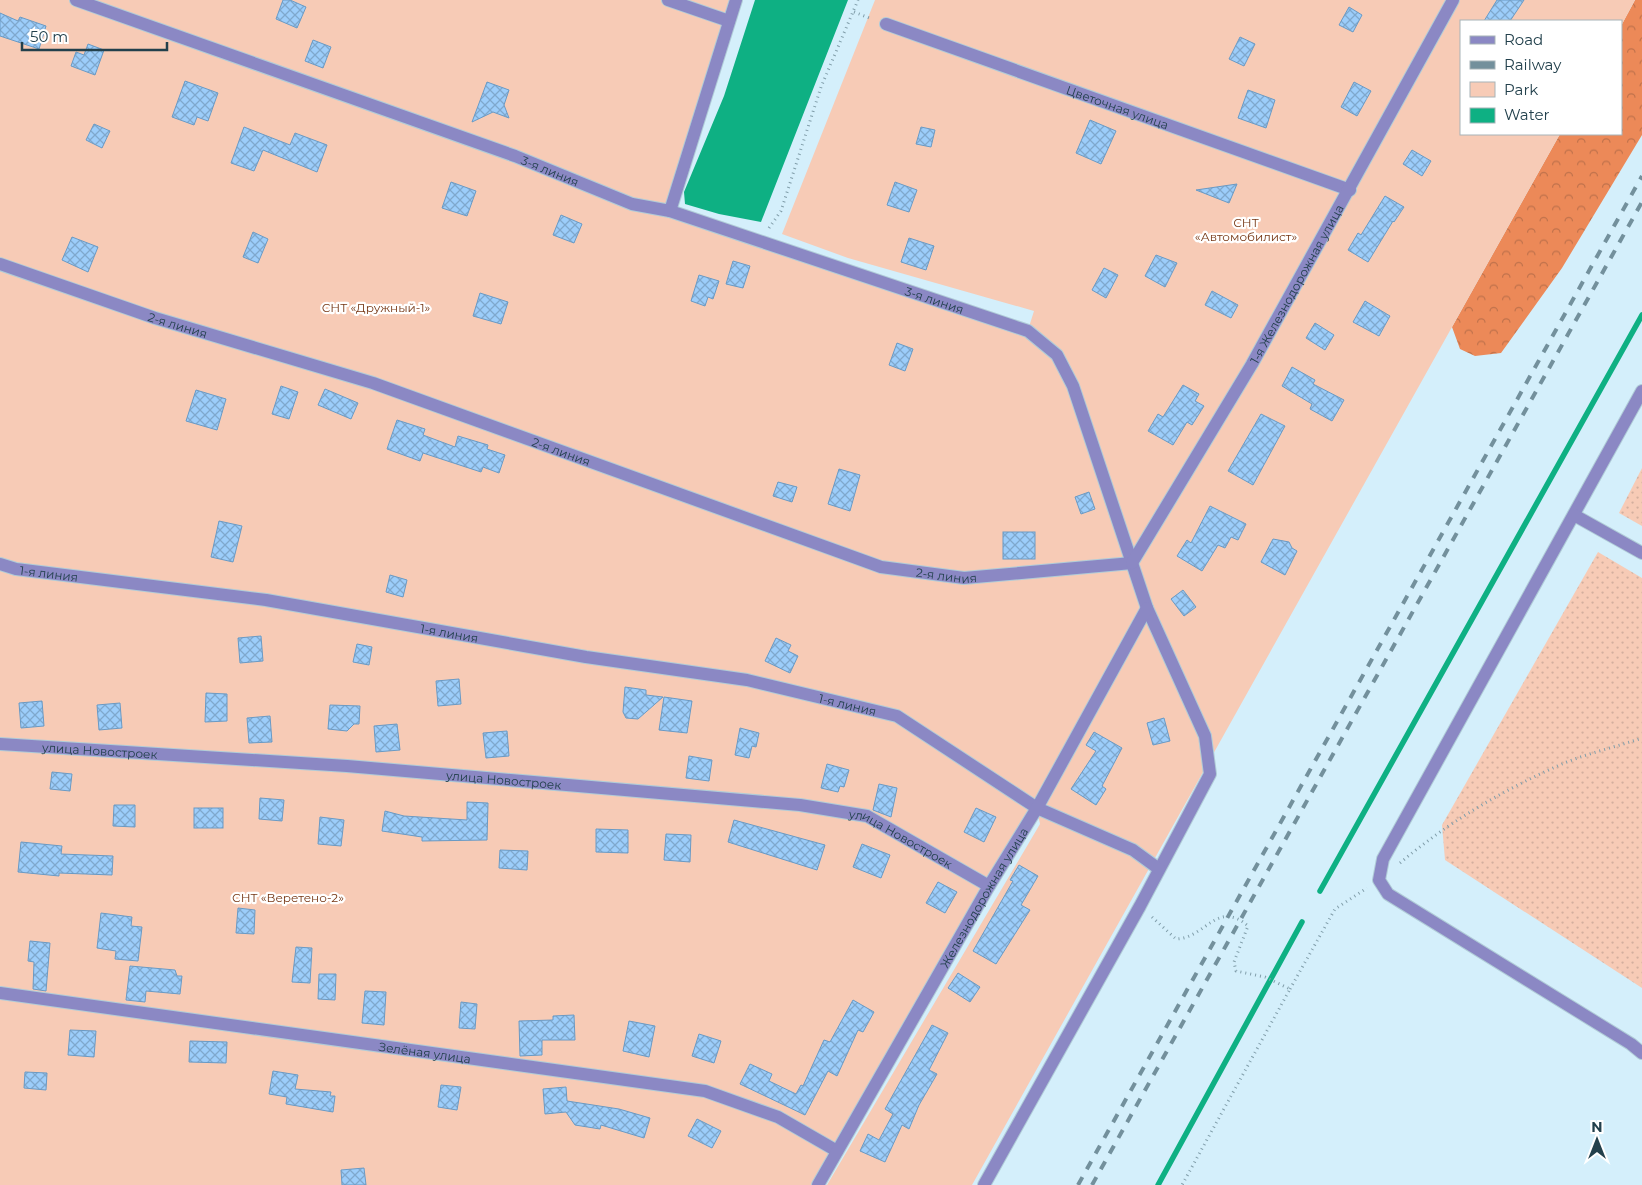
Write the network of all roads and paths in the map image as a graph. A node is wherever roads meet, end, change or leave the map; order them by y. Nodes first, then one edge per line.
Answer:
1 (76, 0) edge
2 (668, 0) edge
3 (736, 0) edge
4 (858, 0) edge
5 (1453, 0) edge
6 (729, 21) junction
7 (886, 24) dead end
8 (1350, 190) junction
9 (670, 211) junction
10 (764, 242) junction
11 (0, 264) edge
12 (1642, 391) edge
13 (1574, 515) junction
14 (1642, 553) edge
15 (1132, 563) junction
16 (0, 564) edge
17 (1147, 608) junction
18 (1642, 738) edge
19 (0, 744) edge
20 (1037, 808) junction
21 (1159, 869) junction
22 (1379, 880) junction
23 (989, 886) junction
24 (1140, 906) junction
25 (1290, 989) junction
26 (0, 992) edge
27 (1642, 1053) edge
28 (838, 1150) junction
29 (818, 1185) edge
30 (984, 1185) edge
31 (1182, 1185) edge

1 - 9 street, 3-я линия
2 - 6 street
3 - 6 street
4 - 10 path
5 - 8 street, 1-я Железнодорожная улица
6 - 9 street
7 - 8 street, Цветочная улица
8 - 15 street, 1-я Железнодорожная улица
9 - 10 street, 3-я линия
10 - 15 street, 3-я линия
11 - 15 street, 2-я линия
12 - 13 street
13 - 14 street
13 - 22 street
15 - 17 street
16 - 20 street, 1-я линия
17 - 20 street, Железнодорожная улица
17 - 21 street
18 - 22 path
19 - 23 street, улица Новостроек
20 - 21 street, 1-я линия
20 - 23 street, Железнодорожная улица
21 - 24 street
22 - 25 path
22 - 27 street
23 - 28 street, Железнодорожная улица
24 - 25 path
24 - 30 street
25 - 31 path
26 - 28 street, Зелёная улица
28 - 29 street, Железнодорожная улица

